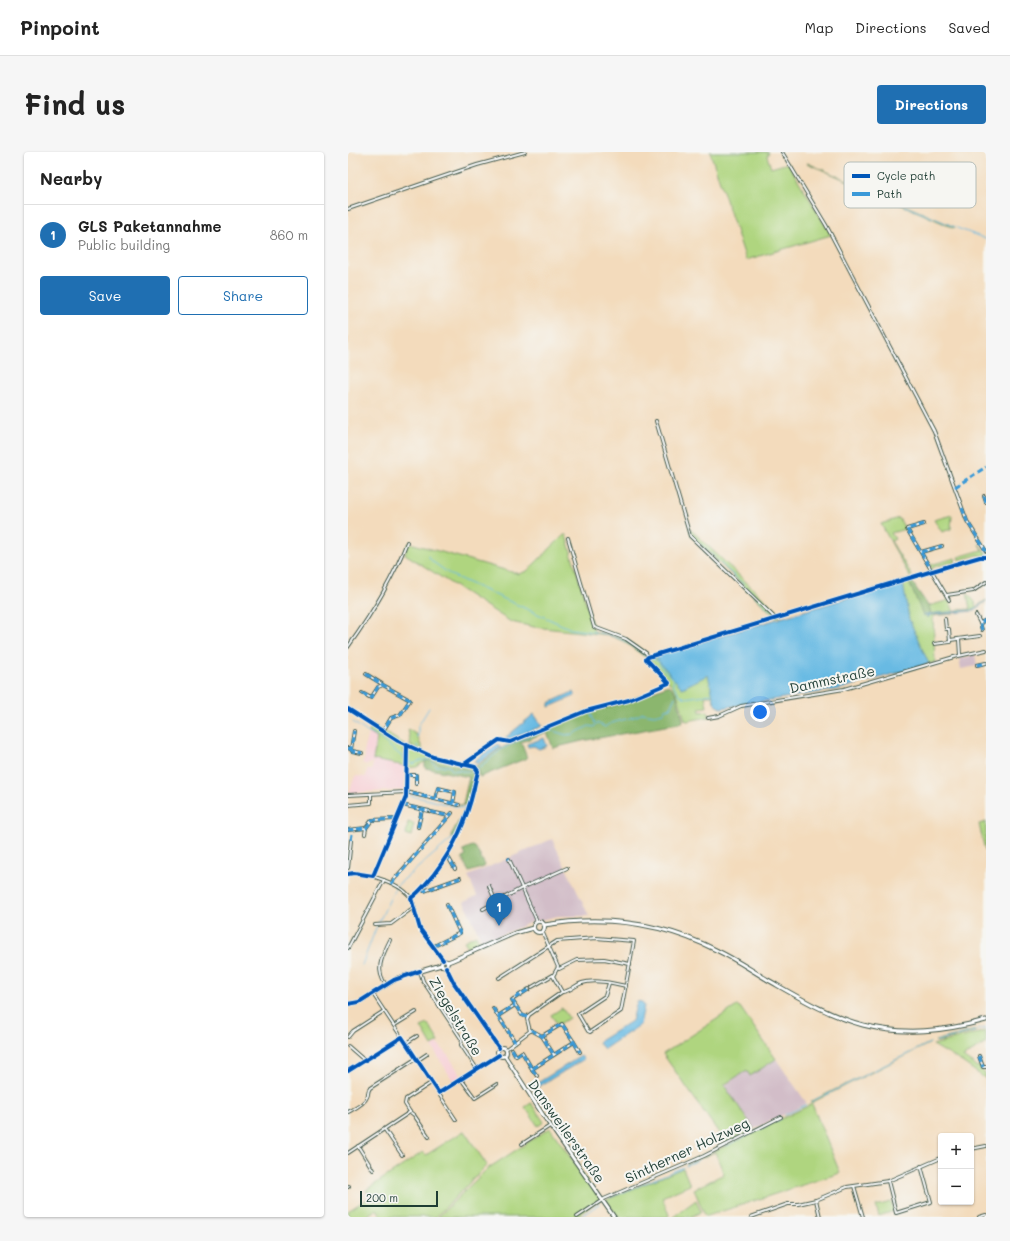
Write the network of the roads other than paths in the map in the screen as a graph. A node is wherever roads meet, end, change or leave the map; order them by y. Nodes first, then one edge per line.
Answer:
1 (525, 152) edge
2 (782, 152) edge
3 (348, 209) edge
4 (656, 421) dead end
5 (984, 496) dead end
6 (986, 502) edge
7 (924, 524) dead end
8 (568, 538) dead end
9 (407, 542) dead end
10 (942, 546) dead end
11 (986, 551) edge
12 (921, 552) junction
13 (986, 557) edge
14 (932, 571) junction
15 (986, 582) edge
16 (947, 595) junction
17 (949, 600) dead end
18 (976, 615) dead end
19 (776, 618) junction
20 (945, 618) dead end
21 (986, 620) edge
22 (980, 623) junction
23 (982, 630) dead end
24 (980, 636) dead end
25 (959, 639) junction
26 (950, 640) junction
27 (934, 644) dead end
28 (348, 647) edge
29 (986, 650) edge
30 (960, 655) junction
31 (986, 663) edge
32 (977, 665) dead end
33 (366, 674) dead end
34 (383, 685) junction
35 (362, 693) dead end
36 (348, 709) edge
37 (708, 718) dead end
38 (354, 731) dead end
39 (383, 731) junction
40 (349, 748) edge
41 (362, 753) dead end
42 (406, 775) junction
43 (416, 784) dead end
44 (406, 792) junction
45 (371, 794) junction
46 (348, 795) edge
47 (435, 799) junction
48 (453, 803) junction
49 (348, 805) edge
50 (402, 805) junction
51 (458, 805) dead end
52 (422, 810) junction
53 (452, 813) dead end
54 (449, 816) junction
55 (396, 819) junction
56 (418, 827) dead end
57 (366, 828) junction
58 (348, 830) edge
59 (365, 834) dead end
60 (351, 840) dead end
61 (450, 851) dead end
62 (447, 855) junction
63 (509, 859) dead end
64 (348, 868) edge
65 (566, 868) dead end
66 (455, 869) dead end
67 (348, 874) edge
68 (373, 876) junction
69 (460, 878) dead end
70 (384, 880) junction
71 (391, 884) junction
72 (489, 886) dead end
73 (522, 888) junction
74 (422, 889) junction
75 (411, 898) junction
76 (496, 901) junction
77 (447, 905) dead end
78 (414, 907) junction
79 (483, 909) dead end
80 (502, 916) dead end
81 (538, 921) junction
82 (375, 925) dead end
83 (544, 925) junction
84 (533, 928) junction
85 (542, 931) junction
86 (390, 940) dead end
87 (548, 945) junction
88 (434, 946) junction
89 (348, 948) edge
90 (442, 960) junction
91 (448, 962) junction
92 (630, 964) junction
93 (441, 965) junction
94 (446, 967) junction
95 (559, 969) junction
96 (420, 971) junction
97 (553, 975) junction
98 (499, 978) dead end
99 (609, 983) junction
100 (386, 985) junction
101 (626, 986) junction
102 (562, 992) junction
103 (373, 994) junction
104 (348, 1004) edge
105 (516, 1006) junction
106 (493, 1008) dead end
107 (384, 1011) junction
108 (416, 1012) dead end
109 (498, 1016) junction
110 (527, 1017) junction
111 (986, 1020) edge
112 (394, 1025) junction
113 (531, 1030) junction
114 (417, 1036) dead end
115 (542, 1036) junction
116 (348, 1037) edge
117 (402, 1037) junction
118 (515, 1042) junction
119 (574, 1042) junction
120 (406, 1043) junction
121 (348, 1046) edge
122 (499, 1048) junction
123 (506, 1049) junction
124 (512, 1049) dead end
125 (580, 1052) dead end
126 (427, 1054) dead end
127 (499, 1055) junction
128 (554, 1055) junction
129 (505, 1056) junction
130 (979, 1056) dead end
131 (417, 1059) junction
132 (364, 1060) junction
133 (986, 1067) edge
134 (477, 1069) junction
135 (532, 1069) junction
136 (348, 1071) edge
137 (537, 1076) dead end
138 (461, 1079) junction
139 (432, 1083) junction
140 (497, 1084) dead end
141 (439, 1093) junction
142 (348, 1112) edge
143 (410, 1112) junction
144 (781, 1117) dead end
145 (456, 1120) dead end
146 (550, 1126) junction
147 (384, 1129) junction
148 (429, 1137) dead end
149 (522, 1144) dead end
150 (358, 1146) junction
151 (986, 1146) edge
152 (974, 1149) edge
153 (348, 1153) edge
154 (402, 1155) dead end
155 (938, 1159) edge
156 (921, 1166) junction
157 (373, 1170) dead end
158 (888, 1181) junction
159 (854, 1186) junction
160 (602, 1200) junction
161 (816, 1200) junction
162 (986, 1215) edge
163 (577, 1217) edge
164 (614, 1217) edge
165 (751, 1217) edge
166 (820, 1217) edge
167 (863, 1217) edge
168 (979, 1217) edge

1 - 3 street
2 - 11 street
4 - 19 street
5 - 6 street
7 - 12 street
8 - 19 street
9 - 28 street
10 - 12 street
12 - 14 street
13 - 14 street
14 - 16 street
14 - 19 street
15 - 16 street
16 - 17 street
18 - 22 street
20 - 26 street
21 - 22 street
22 - 23 street
24 - 25 street
25 - 26 street
25 - 30 street
26 - 27 street
29 - 30 street, Dammstraße
30 - 37 street, Dammstraße
31 - 32 street
33 - 34 street
34 - 35 street
34 - 39 street
36 - 39 street
38 - 40 street
39 - 42 street
40 - 41 street
42 - 43 street
42 - 44 street
44 - 45 street
44 - 47 street
44 - 50 street
45 - 46 street
45 - 49 street
47 - 48 street
47 - 48 street
48 - 51 street
50 - 52 street
50 - 55 street
52 - 54 street
52 - 56 street
53 - 54 street
54 - 71 street
55 - 57 street
55 - 68 street
57 - 58 street
57 - 59 street
60 - 64 street
61 - 62 street
62 - 66 street
62 - 74 street
63 - 73 street
65 - 73 street
67 - 68 street
68 - 70 street
69 - 74 street
70 - 71 street
70 - 89 street
71 - 75 street
72 - 76 street
73 - 76 street
73 - 81 street
74 - 75 street
75 - 78 street
76 - 79 street
76 - 80 street
77 - 88 street
78 - 82 street
78 - 88 street
81 - 83 main road
81 - 84 main road
83 - 85 main road
83 - 111 main road
84 - 85 main road
84 - 91 main road
85 - 87 street
86 - 100 street
87 - 92 street
87 - 95 street
87 - 98 street
88 - 90 street
90 - 91 main road
90 - 93 main road
91 - 94 main road
92 - 95 street
92 - 101 street
93 - 94 main road
93 - 96 main road
94 - 122 main road
95 - 97 street
96 - 100 main road
96 - 134 street, Ziegelstraße
97 - 102 street
97 - 105 street
99 - 101 street
99 - 101 street
99 - 102 street
100 - 103 main road
102 - 110 street
103 - 104 main road
103 - 107 street
105 - 109 street
105 - 110 street
106 - 109 street
107 - 112 street
107 - 116 street
108 - 112 street
109 - 118 street
110 - 113 street
112 - 117 street
113 - 115 street
113 - 118 street
114 - 120 street
115 - 119 street
115 - 128 street
117 - 120 street
117 - 132 street
118 - 123 street
119 - 125 street
119 - 128 street
120 - 131 street
121 - 132 street
122 - 123 main road
122 - 127 main road
123 - 129 main road
124 - 135 street
126 - 131 street
127 - 129 main road
127 - 134 street
128 - 135 street
129 - 146 main road, Dansweilerstraße
130 - 133 street
131 - 139 street
131 - 142 street
132 - 136 street
134 - 138 street
135 - 137 street
138 - 140 street
138 - 141 street
139 - 141 street
139 - 143 street
141 - 145 street
143 - 147 street
143 - 148 street
144 - 160 street, Sintherner Holzweg
146 - 149 street
146 - 160 main road, Dansweilerstraße
147 - 150 street
147 - 154 street
150 - 153 street
150 - 157 street
151 - 152 street
155 - 156 street
156 - 158 street
156 - 158 street
158 - 159 street
159 - 161 street
159 - 167 street
160 - 163 street, Sintherner Holzweg
160 - 164 main road, Dansweilerstraße
161 - 165 street
161 - 166 street
162 - 168 street

